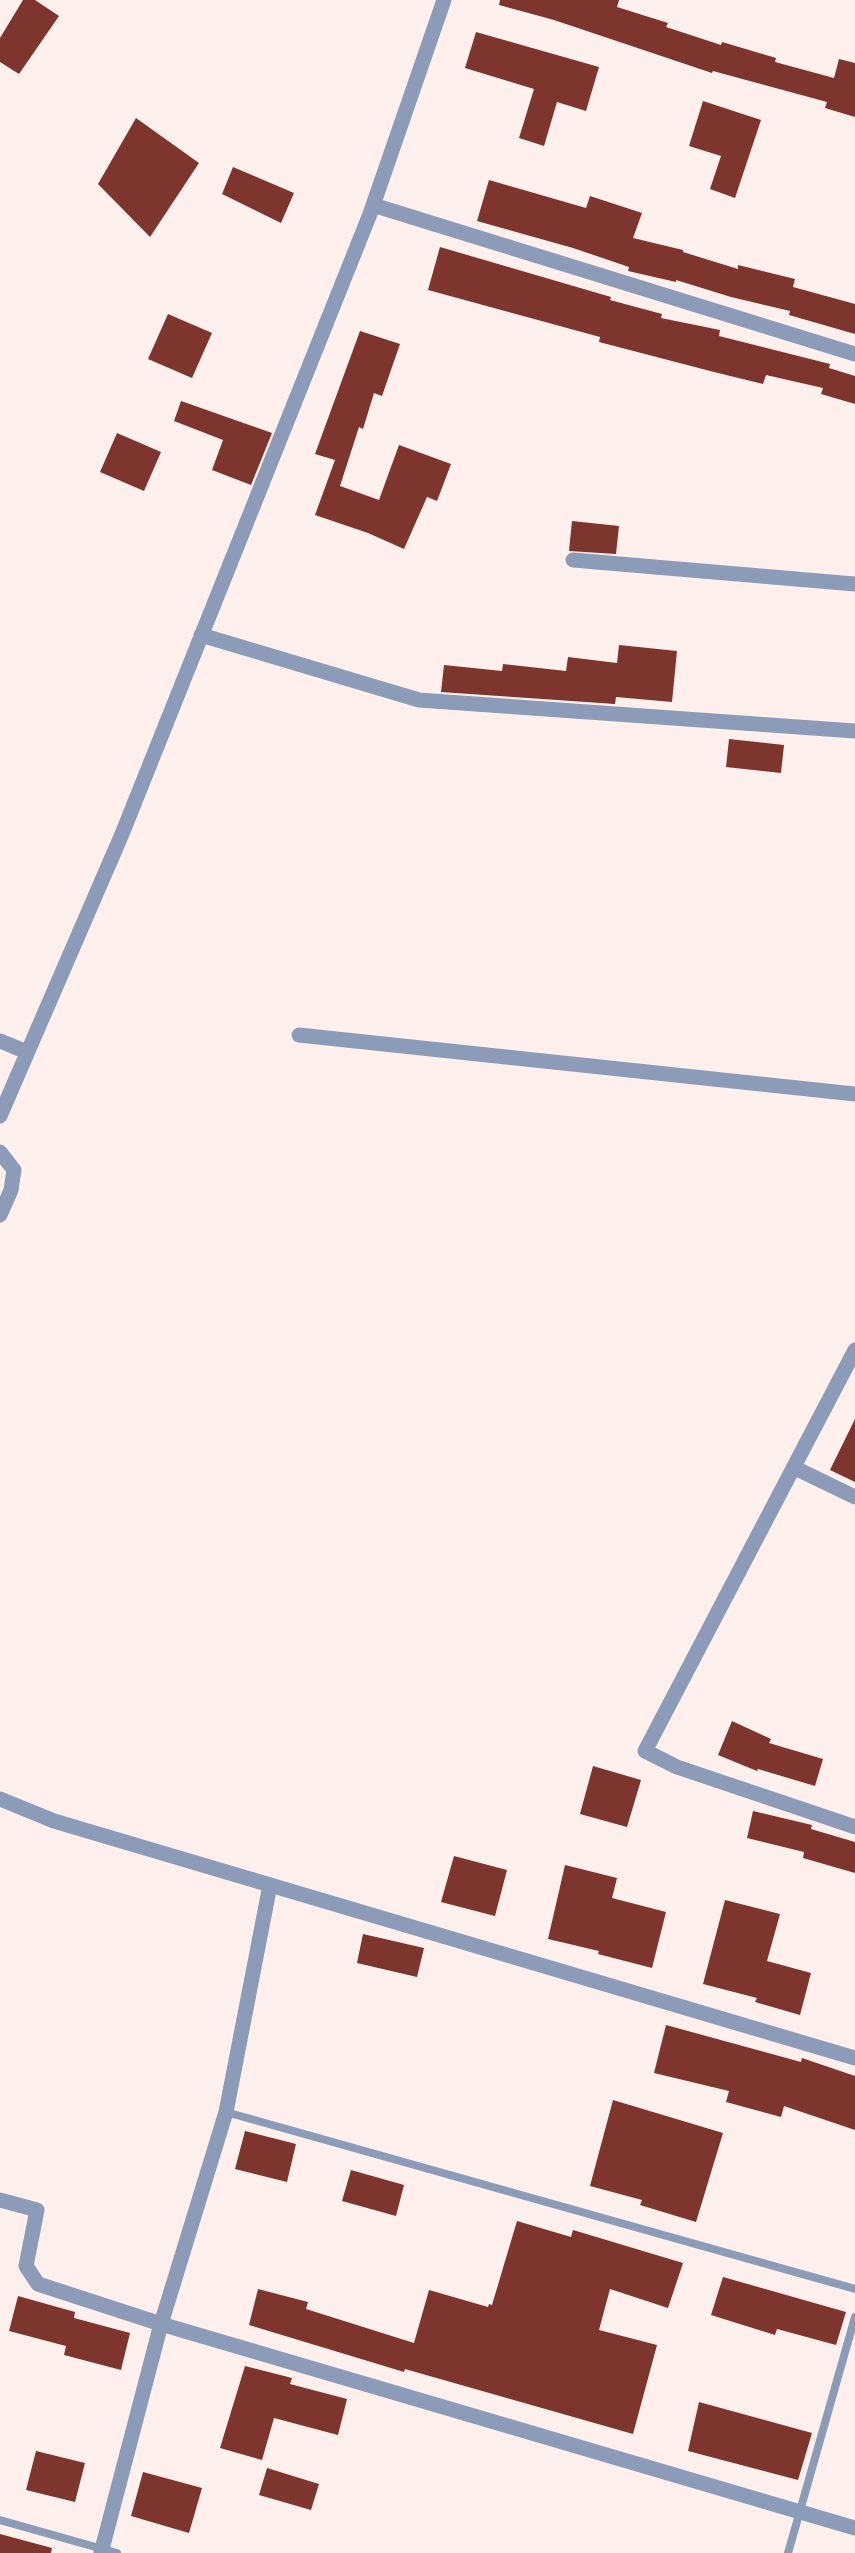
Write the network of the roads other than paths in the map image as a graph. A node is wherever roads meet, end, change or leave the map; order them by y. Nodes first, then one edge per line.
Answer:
1 (444, 0) edge
2 (373, 205) junction
3 (855, 354) edge
4 (573, 560) dead end
5 (855, 584) edge
6 (201, 635) junction
7 (855, 731) edge
8 (299, 1035) dead end
9 (0, 1041) edge
10 (27, 1052) junction
11 (855, 1094) edge
12 (0, 1116) edge
13 (0, 1152) edge
14 (0, 1215) edge
15 (855, 1350) edge
16 (795, 1468) junction
17 (855, 1497) edge
18 (0, 1799) edge
19 (855, 1827) edge
20 (270, 1885) junction
21 (855, 2058) edge
22 (226, 2112) junction
23 (0, 2200) edge
24 (855, 2289) edge
25 (855, 2317) edge
26 (160, 2324) junction
27 (799, 2513) junction
28 (0, 2520) edge
29 (855, 2528) edge
30 (107, 2552) edge
31 (788, 2553) edge

1 - 2 street
2 - 3 street
2 - 6 street
4 - 5 street
6 - 7 street
6 - 10 street
8 - 11 street
9 - 10 street
10 - 12 street
13 - 14 street
15 - 16 street
16 - 17 street
16 - 19 street
18 - 20 street
20 - 21 street
20 - 22 street
22 - 24 lane
22 - 26 street
23 - 26 street
25 - 27 lane
26 - 27 street
26 - 30 street
27 - 29 street
27 - 31 lane
28 - 30 lane

